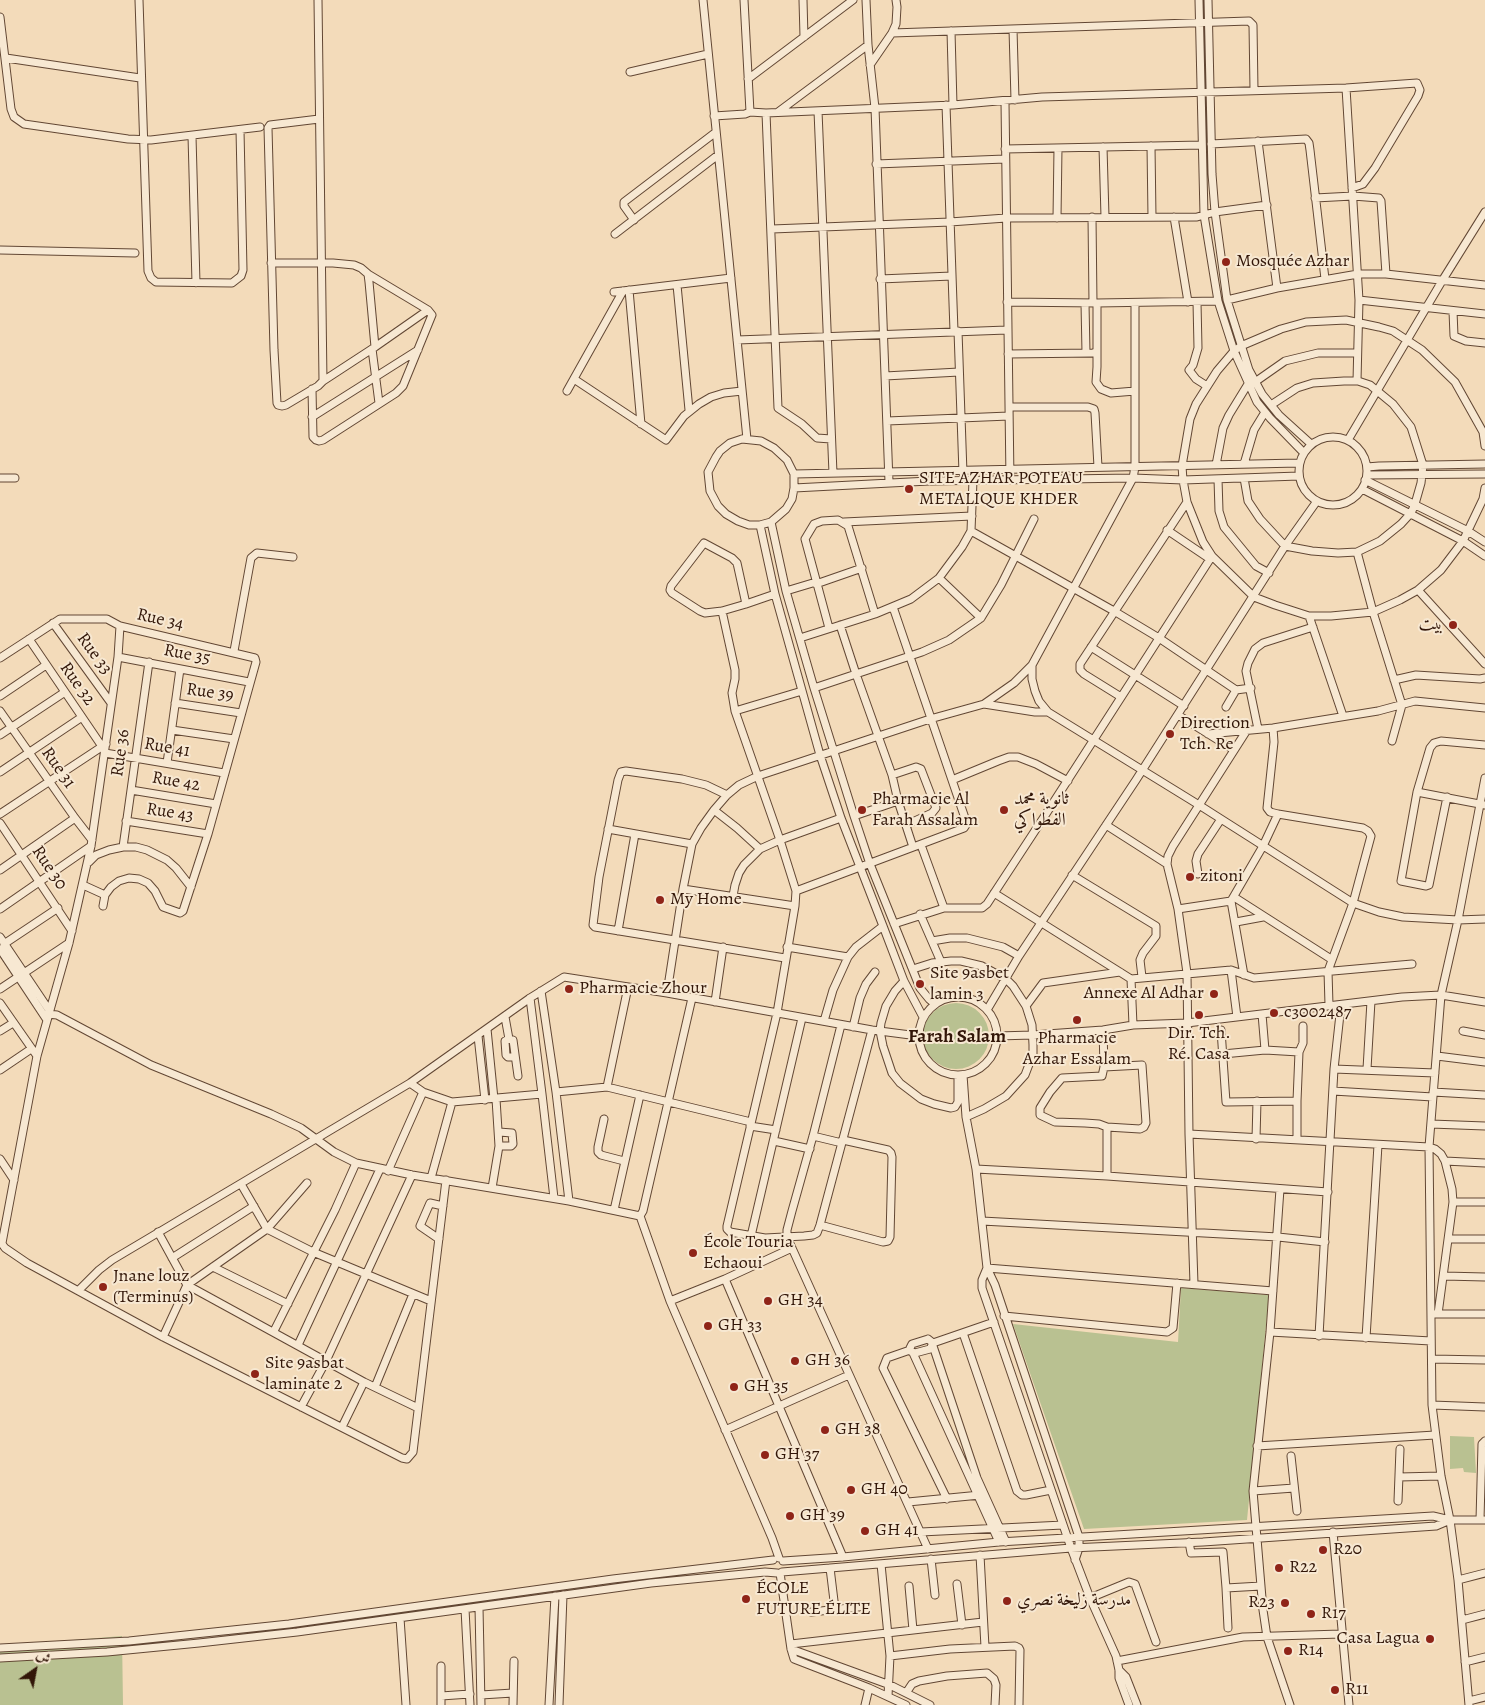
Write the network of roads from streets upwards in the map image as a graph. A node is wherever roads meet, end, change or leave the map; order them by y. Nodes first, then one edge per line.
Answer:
1 (139, 0) edge
2 (318, 0) edge
3 (703, 0) edge
4 (744, 0) edge
5 (803, 0) edge
6 (853, 0) edge
7 (866, 0) edge
8 (896, 0) edge
9 (1199, 0) edge
10 (1208, 0) edge
11 (0, 17) edge
12 (1208, 22) junction
13 (1199, 23) junction
14 (1012, 29) junction
15 (951, 31) junction
16 (892, 33) junction
17 (804, 37) junction
18 (868, 45) junction
19 (708, 54) junction
20 (6, 58) junction
21 (870, 65) junction
22 (630, 72) dead end
23 (140, 78) junction
24 (748, 80) junction
25 (1346, 88) junction
26 (1254, 90) junction
27 (1210, 91) junction
28 (1201, 92) junction
29 (1015, 100) junction
30 (1005, 102) junction
31 (950, 105) junction
32 (875, 108) junction
33 (818, 111) junction
34 (750, 112) junction
35 (777, 112) junction
36 (766, 113) junction
37 (714, 116) junction
38 (319, 119) junction
39 (260, 127) dead end
40 (240, 130) junction
41 (716, 132) junction
42 (192, 136) junction
43 (142, 140) junction
44 (1258, 141) junction
45 (1202, 144) junction
46 (1211, 144) junction
47 (1151, 146) junction
48 (1103, 147) junction
49 (1058, 148) junction
50 (1005, 149) junction
51 (718, 155) junction
52 (1005, 159) junction
53 (948, 161) junction
54 (876, 164) junction
55 (1352, 192) junction
56 (1315, 198) junction
57 (1267, 205) junction
58 (1215, 212) junction
59 (1204, 215) junction
60 (1484, 216) edge
61 (1092, 217) junction
62 (1104, 217) junction
63 (1152, 217) junction
64 (1174, 217) junction
65 (1006, 218) junction
66 (1057, 218) junction
67 (634, 220) junction
68 (950, 222) junction
69 (878, 224) junction
70 (823, 227) junction
71 (772, 229) junction
72 (615, 234) dead end
73 (0, 250) edge
74 (135, 253) dead end
75 (271, 263) junction
76 (320, 263) junction
77 (368, 274) junction
78 (1358, 274) junction
79 (1386, 274) junction
80 (952, 276) junction
81 (731, 278) junction
82 (880, 279) junction
83 (1325, 279) junction
84 (1442, 281) junction
85 (196, 283) junction
86 (677, 285) junction
87 (1485, 285) edge
88 (1277, 288) junction
89 (626, 291) junction
90 (614, 292) dead end
91 (1227, 300) junction
92 (1359, 300) junction
93 (1218, 301) junction
94 (1007, 302) junction
95 (1188, 302) junction
96 (1197, 302) junction
97 (1085, 303) junction
98 (1095, 303) junction
99 (1135, 303) junction
100 (1426, 308) junction
101 (428, 310) junction
102 (1453, 311) junction
103 (1485, 314) edge
104 (1357, 322) junction
105 (1007, 330) junction
106 (956, 331) junction
107 (883, 335) junction
108 (827, 336) junction
109 (776, 339) junction
110 (737, 340) junction
111 (1407, 340) junction
112 (1485, 343) edge
113 (374, 348) junction
114 (1238, 348) junction
115 (418, 350) junction
116 (1096, 352) junction
117 (1086, 353) junction
118 (1357, 353) junction
119 (1008, 354) junction
120 (958, 372) junction
121 (376, 376) junction
122 (885, 376) junction
123 (574, 379) junction
124 (323, 381) junction
125 (1357, 381) junction
126 (1252, 383) junction
127 (1207, 386) junction
128 (312, 389) junction
129 (567, 391) dead end
130 (742, 391) junction
131 (1135, 391) junction
132 (1378, 391) junction
133 (380, 403) junction
134 (1271, 405) junction
135 (1009, 408) junction
136 (689, 410) junction
137 (1265, 412) junction
138 (1009, 416) junction
139 (312, 417) junction
140 (961, 418) junction
141 (886, 421) junction
142 (641, 424) junction
143 (747, 438) junction
144 (831, 439) junction
145 (1348, 440) junction
146 (1311, 444) junction
147 (1485, 446) edge
148 (1304, 452) junction
149 (1299, 463) junction
150 (1244, 464) junction
151 (1485, 464) edge
152 (1216, 465) junction
153 (1423, 465) junction
154 (1182, 466) junction
155 (1098, 467) junction
156 (1135, 467) junction
157 (1009, 468) junction
158 (962, 470) junction
159 (889, 472) junction
160 (833, 473) junction
161 (794, 474) junction
162 (1366, 474) junction
163 (1485, 474) edge
164 (1423, 475) junction
165 (1299, 476) junction
166 (0, 478) edge
167 (15, 478) dead end
168 (1133, 478) junction
169 (1244, 478) junction
170 (1218, 479) junction
171 (963, 480) junction
172 (973, 480) junction
173 (1010, 480) junction
174 (1182, 480) junction
175 (889, 482) junction
176 (794, 488) junction
177 (1485, 488) edge
178 (1362, 489) junction
179 (1317, 501) junction
180 (1186, 502) junction
181 (1415, 504) junction
182 (1411, 513) junction
183 (972, 516) junction
184 (1034, 519) dead end
185 (771, 522) junction
186 (844, 522) junction
187 (760, 525) junction
188 (1167, 530) junction
189 (971, 531) junction
190 (1468, 531) junction
191 (1463, 541) junction
192 (1485, 542) edge
193 (1285, 546) junction
194 (1357, 552) junction
195 (1015, 556) junction
196 (1485, 556) edge
197 (293, 557) dead end
198 (1211, 558) junction
199 (862, 568) junction
200 (1269, 573) junction
201 (939, 578) junction
202 (816, 583) junction
203 (1072, 588) junction
204 (1418, 590) junction
205 (786, 591) junction
206 (775, 594) junction
207 (1254, 596) junction
208 (746, 604) junction
209 (893, 607) junction
210 (722, 611) junction
211 (1114, 611) junction
212 (1373, 612) junction
213 (875, 614) junction
214 (1309, 616) junction
215 (981, 618) junction
216 (53, 623) junction
217 (840, 625) junction
218 (120, 626) junction
219 (1313, 627) junction
220 (829, 628) junction
221 (800, 638) junction
222 (1158, 638) junction
223 (28, 639) junction
224 (1090, 647) junction
225 (234, 652) junction
226 (911, 656) junction
227 (118, 657) junction
228 (0, 658) edge
229 (149, 662) junction
230 (1032, 664) junction
231 (1485, 664) edge
232 (46, 665) junction
233 (180, 669) junction
234 (1206, 670) junction
235 (856, 674) junction
236 (1135, 675) junction
237 (1485, 678) edge
238 (1394, 680) junction
239 (249, 682) junction
240 (814, 688) junction
241 (1251, 688) junction
242 (1236, 690) junction
243 (802, 691) junction
244 (65, 692) junction
245 (0, 696) edge
246 (1121, 697) junction
247 (111, 703) junction
248 (175, 703) junction
249 (984, 704) junction
250 (1184, 706) junction
251 (1402, 706) junction
252 (1226, 707) dead end
253 (1485, 708) edge
254 (0, 711) edge
255 (735, 712) junction
256 (1048, 712) junction
257 (241, 713) junction
258 (1178, 715) junction
259 (1343, 716) junction
260 (82, 717) junction
261 (930, 718) junction
262 (11, 727) junction
263 (1273, 728) junction
264 (1258, 729) junction
265 (172, 730) junction
266 (1247, 730) junction
267 (1208, 734) junction
268 (0, 735) edge
269 (878, 737) junction
270 (234, 739) junction
271 (1094, 740) junction
272 (1392, 741) dead end
273 (104, 744) junction
274 (1485, 745) edge
275 (1234, 750) junction
276 (29, 752) junction
277 (833, 752) junction
278 (105, 753) junction
279 (820, 755) junction
280 (135, 757) junction
281 (167, 763) junction
282 (1142, 770) junction
283 (0, 772) edge
284 (224, 772) junction
285 (892, 775) junction
286 (758, 776) junction
287 (1485, 778) edge
288 (48, 780) junction
289 (952, 780) junction
290 (1068, 781) junction
291 (131, 790) junction
292 (1417, 792) junction
293 (728, 795) junction
294 (1446, 797) junction
295 (898, 801) junction
296 (216, 804) junction
297 (1199, 805) junction
298 (1483, 805) edge
299 (714, 810) junction
300 (0, 814) edge
301 (1278, 814) junction
302 (854, 816) junction
303 (74, 818) junction
304 (841, 818) junction
305 (1221, 819) junction
306 (126, 821) junction
307 (0, 823) edge
308 (906, 825) junction
309 (1106, 825) junction
310 (608, 830) junction
311 (208, 834) junction
312 (635, 834) junction
313 (780, 840) junction
314 (92, 843) junction
315 (692, 844) junction
316 (917, 846) junction
317 (1263, 846) junction
318 (122, 847) junction
319 (760, 849) junction
320 (22, 855) junction
321 (88, 862) junction
322 (870, 864) junction
323 (1167, 864) junction
324 (860, 868) junction
325 (0, 870) edge
326 (1198, 874) dead end
327 (1072, 875) junction
328 (40, 882) junction
329 (83, 886) junction
330 (191, 887) junction
331 (683, 889) junction
332 (796, 891) junction
333 (994, 893) junction
334 (105, 895) junction
335 (733, 896) junction
336 (1232, 899) junction
337 (1353, 903) junction
338 (103, 906) dead end
339 (795, 906) junction
340 (58, 908) junction
341 (944, 908) junction
342 (0, 909) edge
343 (1178, 909) junction
344 (920, 914) junction
345 (1263, 917) junction
346 (1485, 919) edge
347 (1458, 920) junction
348 (1041, 922) junction
349 (1236, 922) junction
350 (894, 924) junction
351 (882, 926) junction
352 (72, 931) junction
353 (618, 931) junction
354 (675, 940) junction
355 (932, 941) junction
356 (1, 943) edge
357 (69, 943) junction
358 (723, 947) junction
359 (787, 947) junction
360 (1019, 956) junction
361 (848, 957) junction
362 (785, 958) junction
363 (1331, 959) junction
364 (941, 962) junction
365 (1412, 964) dead end
366 (913, 969) junction
367 (1231, 970) junction
368 (1328, 971) junction
369 (875, 972) dead end
370 (1120, 972) junction
371 (20, 974) junction
372 (1187, 974) junction
373 (1244, 975) junction
374 (1142, 977) junction
375 (1006, 979) junction
376 (1132, 979) junction
377 (904, 981) junction
378 (628, 987) junction
379 (0, 989) edge
380 (541, 991) junction
381 (667, 993) junction
382 (1441, 995) junction
383 (530, 998) junction
384 (692, 998) junction
385 (1371, 1001) junction
386 (715, 1002) junction
387 (1485, 1002) edge
388 (0, 1003) edge
389 (935, 1004) junction
390 (1329, 1005) junction
391 (1341, 1005) junction
392 (1026, 1006) junction
393 (987, 1010) junction
394 (777, 1013) junction
395 (1262, 1014) junction
396 (48, 1015) junction
397 (504, 1017) junction
398 (923, 1017) junction
399 (1237, 1017) junction
400 (802, 1018) junction
401 (824, 1021) junction
402 (12, 1023) junction
403 (1187, 1023) junction
404 (841, 1025) junction
405 (1133, 1025) junction
406 (1303, 1026) dead end
407 (853, 1027) junction
408 (487, 1030) junction
409 (872, 1030) junction
410 (1103, 1030) junction
411 (1221, 1030) dead end
412 (0, 1031) edge
413 (880, 1031) junction
414 (1463, 1031) dead end
415 (1033, 1035) junction
416 (1485, 1035) edge
417 (478, 1036) junction
418 (918, 1036) junction
419 (997, 1036) junction
420 (31, 1049) junction
421 (1265, 1050) junction
422 (1299, 1052) junction
423 (1223, 1054) junction
424 (37, 1056) junction
425 (1437, 1056) junction
426 (1485, 1062) edge
427 (1104, 1067) junction
428 (1334, 1069) junction
429 (1367, 1069) junction
430 (0, 1070) edge
431 (1435, 1073) junction
432 (961, 1075) junction
433 (518, 1076) dead end
434 (410, 1083) junction
435 (607, 1087) junction
436 (1333, 1091) junction
437 (423, 1092) junction
438 (556, 1092) junction
439 (542, 1094) junction
440 (640, 1095) junction
441 (1433, 1095) junction
442 (1485, 1095) edge
443 (495, 1099) junction
444 (485, 1100) junction
445 (1257, 1101) junction
446 (1296, 1101) junction
447 (452, 1102) junction
448 (668, 1102) junction
449 (966, 1116) junction
450 (604, 1119) dead end
451 (751, 1124) junction
452 (1431, 1124) junction
453 (1485, 1126) edge
454 (1107, 1127) junction
455 (776, 1130) junction
456 (499, 1132) junction
457 (1189, 1134) junction
458 (813, 1136) junction
459 (1256, 1139) junction
460 (317, 1140) junction
461 (1297, 1140) junction
462 (774, 1141) junction
463 (842, 1141) junction
464 (1330, 1143) junction
465 (1378, 1145) junction
466 (500, 1146) junction
467 (1429, 1147) junction
468 (810, 1149) junction
469 (0, 1159) edge
470 (624, 1161) junction
471 (1445, 1161) junction
472 (356, 1163) junction
473 (1485, 1163) edge
474 (380, 1169) junction
475 (976, 1169) junction
476 (388, 1170) junction
477 (412, 1175) junction
478 (1107, 1176) junction
479 (431, 1178) junction
480 (14, 1180) junction
481 (446, 1180) junction
482 (307, 1182) dead end
483 (1191, 1182) junction
484 (241, 1184) junction
485 (492, 1188) junction
486 (1280, 1189) junction
487 (1328, 1192) junction
488 (554, 1198) junction
489 (569, 1201) junction
490 (1453, 1202) junction
491 (1485, 1202) edge
492 (254, 1206) junction
493 (444, 1206) junction
494 (614, 1210) junction
495 (640, 1216) junction
496 (982, 1221) junction
497 (2, 1224) edge
498 (820, 1225) junction
499 (267, 1229) junction
500 (158, 1232) junction
501 (1192, 1233) junction
502 (751, 1236) junction
503 (787, 1237) junction
504 (1278, 1237) junction
505 (439, 1239) junction
506 (1449, 1239) junction
507 (1485, 1239) edge
508 (1, 1242) edge
509 (1325, 1242) junction
510 (792, 1248) junction
511 (313, 1252) junction
512 (172, 1258) junction
513 (336, 1262) junction
514 (213, 1267) junction
515 (988, 1268) junction
516 (367, 1275) junction
517 (1444, 1276) junction
518 (1485, 1277) edge
519 (726, 1279) junction
520 (1176, 1283) junction
521 (1194, 1284) junction
522 (186, 1285) junction
523 (79, 1290) junction
524 (1273, 1290) junction
525 (413, 1294) junction
526 (670, 1300) junction
527 (431, 1301) junction
528 (288, 1304) junction
529 (1435, 1314) junction
530 (1485, 1314) edge
531 (1004, 1316) junction
532 (994, 1322) junction
533 (274, 1332) junction
534 (1270, 1332) junction
535 (963, 1333) junction
536 (1319, 1336) junction
537 (163, 1337) junction
538 (1366, 1338) junction
539 (1431, 1341) junction
540 (933, 1344) junction
541 (298, 1345) junction
542 (912, 1351) junction
543 (1432, 1360) junction
544 (1485, 1360) edge
545 (326, 1361) junction
546 (849, 1375) junction
547 (364, 1382) junction
548 (375, 1387) junction
549 (1432, 1405) junction
550 (779, 1406) junction
551 (301, 1407) junction
552 (1485, 1407) edge
553 (418, 1408) junction
554 (957, 1419) junction
555 (945, 1424) junction
556 (342, 1427) junction
557 (725, 1430) junction
558 (961, 1430) junction
559 (949, 1434) junction
560 (1435, 1435) junction
561 (1485, 1440) edge
562 (1257, 1446) junction
563 (1400, 1449) dead end
564 (1291, 1456) dead end
565 (1441, 1476) junction
566 (1399, 1477) junction
567 (1294, 1488) junction
568 (1051, 1490) junction
569 (1253, 1492) junction
570 (980, 1495) junction
571 (947, 1500) junction
572 (1398, 1501) dead end
573 (908, 1502) junction
574 (1296, 1511) dead end
575 (1450, 1520) junction
576 (1482, 1520) edge
577 (1063, 1525) junction
578 (1256, 1527) junction
579 (996, 1528) junction
580 (920, 1532) junction
581 (1333, 1532) junction
582 (1079, 1537) junction
583 (1067, 1538) junction
584 (1257, 1538) junction
585 (1223, 1540) junction
586 (1002, 1542) junction
587 (1189, 1542) junction
588 (1075, 1548) junction
589 (928, 1549) junction
590 (1224, 1552) junction
591 (980, 1555) junction
592 (842, 1557) junction
593 (778, 1560) junction
594 (931, 1560) junction
595 (881, 1564) junction
596 (830, 1568) junction
597 (780, 1573) junction
598 (1485, 1573) edge
599 (1458, 1580) junction
600 (958, 1584) dead end
601 (909, 1586) dead end
602 (1261, 1586) junction
603 (1226, 1588) junction
604 (563, 1595) junction
605 (935, 1595) dead end
606 (554, 1596) junction
607 (1090, 1598) junction
608 (479, 1607) junction
609 (859, 1607) dead end
610 (465, 1609) junction
611 (835, 1609) junction
612 (811, 1612) dead end
613 (1485, 1614) edge
614 (400, 1618) junction
615 (1462, 1620) junction
616 (983, 1622) junction
617 (962, 1625) junction
618 (1228, 1628) dead end
619 (913, 1630) junction
620 (887, 1633) junction
621 (1341, 1634) junction
622 (1267, 1637) junction
623 (1156, 1642) dead end
624 (791, 1646) junction
625 (985, 1646) junction
626 (0, 1648) edge
627 (890, 1656) junction
628 (1485, 1657) edge
629 (0, 1658) edge
630 (514, 1660) dead end
631 (1117, 1661) junction
632 (1465, 1662) junction
633 (441, 1666) dead end
634 (1119, 1670) junction
635 (890, 1685) junction
636 (869, 1688) junction
637 (513, 1693) junction
638 (906, 1693) junction
639 (470, 1694) junction
640 (481, 1695) junction
641 (441, 1696) junction
642 (888, 1696) junction
643 (1485, 1697) edge
644 (1469, 1703) edge
645 (406, 1705) edge
646 (441, 1705) edge
647 (470, 1705) edge
648 (481, 1705) edge
649 (513, 1705) edge
650 (550, 1705) edge
651 (559, 1705) edge
652 (865, 1705) edge
653 (906, 1705) edge
654 (930, 1705) edge
655 (995, 1705) edge
656 (1019, 1705) edge
657 (1129, 1705) edge
658 (1137, 1705) edge
659 (1290, 1705) edge
660 (1348, 1705) edge

1 - 23 street
2 - 38 street
3 - 19 street
4 - 24 street
5 - 17 street
6 - 17 street
7 - 18 street
8 - 16 street
9 - 13 street
10 - 12 street
11 - 20 street
12 - 13 street
12 - 26 street
12 - 27 street
13 - 14 street
13 - 28 street
14 - 15 street
14 - 29 street
15 - 16 street
15 - 31 street
16 - 21 street
17 - 24 street
18 - 21 street
18 - 35 street
19 - 22 street
19 - 37 street
20 - 23 street
20 - 43 street
21 - 32 street
23 - 43 street
24 - 34 street
25 - 26 street
25 - 55 street
25 - 55 street
26 - 27 street
27 - 28 street
27 - 46 street
28 - 29 street
28 - 45 street
29 - 30 street
30 - 31 street
30 - 50 street
31 - 32 street
31 - 53 street
32 - 33 street
32 - 54 street
33 - 35 street
33 - 70 street
34 - 36 street
34 - 37 street
35 - 36 street
36 - 71 street
37 - 41 street
38 - 75 street
38 - 76 street
39 - 40 street
40 - 42 street
40 - 85 street
41 - 51 street
41 - 67 street
42 - 43 street
42 - 85 street
43 - 85 street
44 - 46 street
44 - 56 street
44 - 57 street
45 - 47 street
45 - 59 street
46 - 58 street
47 - 48 street
47 - 63 street
48 - 49 street
48 - 62 street
49 - 50 street
49 - 66 street
50 - 52 street
51 - 67 street
51 - 81 street
52 - 53 street
52 - 65 street
53 - 54 street
53 - 68 street
54 - 69 street
55 - 56 street
55 - 78 street
55 - 79 street
56 - 83 street
57 - 58 street
57 - 88 street
58 - 59 street
58 - 91 street
59 - 64 street
59 - 93 street
60 - 84 street
61 - 62 street
61 - 66 street
61 - 98 street
62 - 63 street
63 - 64 street
64 - 95 street
65 - 66 street
65 - 68 street
65 - 94 street
67 - 72 street
68 - 69 street
68 - 80 street
69 - 70 street
69 - 82 street
70 - 71 street
70 - 108 street
71 - 109 street
73 - 74 street
75 - 76 street
75 - 128 street
76 - 77 street
76 - 124 street
77 - 101 street
77 - 113 street
78 - 79 street
78 - 83 street
78 - 92 street
79 - 84 street
80 - 82 street
80 - 106 street
81 - 86 street
81 - 110 street
82 - 107 street
83 - 88 street
84 - 87 street
84 - 100 street
86 - 89 street
86 - 136 street
88 - 91 street
89 - 90 street
89 - 123 street
89 - 142 street
91 - 114 street
92 - 100 street
92 - 104 street
93 - 96 street
93 - 114 street
94 - 97 street
94 - 105 street
95 - 96 street
95 - 99 street
96 - 127 street
97 - 98 street
97 - 117 street
98 - 99 street
98 - 116 street
99 - 131 street
100 - 102 street
100 - 111 street
101 - 113 street
101 - 115 street
102 - 103 street
102 - 112 street
104 - 111 street
104 - 114 street
104 - 118 street
105 - 106 street
105 - 119 street
106 - 107 street
106 - 120 street
107 - 108 street
107 - 122 street
108 - 109 street
108 - 144 street
109 - 110 street
109 - 144 street
110 - 130 street
111 - 132 street
111 - 147 street
113 - 121 street
113 - 124 street
114 - 126 street
114 - 127 street
115 - 121 street
115 - 133 street
116 - 117 street
116 - 131 street
117 - 119 street
118 - 125 street
118 - 126 street
119 - 135 street
120 - 122 street
120 - 140 street
121 - 133 street
121 - 139 street
122 - 141 street
123 - 129 street
123 - 142 street
124 - 128 street
125 - 132 street
125 - 134 street
126 - 134 street
126 - 137 street
126 - 152 street
127 - 154 street
128 - 139 street
130 - 136 street
130 - 143 street
131 - 156 street
132 - 145 street
132 - 153 street
133 - 139 street
134 - 146 street
135 - 138 street
135 - 155 street
136 - 142 street
137 - 148 street
137 - 150 street
138 - 140 street
138 - 157 street
140 - 141 street
140 - 158 street
141 - 159 street
143 - 161 street
143 - 187 street
144 - 160 street
145 - 146 street
145 - 162 street
146 - 148 street
148 - 149 street
149 - 150 street
149 - 165 street
150 - 152 street
151 - 153 street
152 - 154 street
153 - 162 street
153 - 164 street
154 - 156 street
154 - 174 street
155 - 156 street
155 - 157 street
156 - 168 street
157 - 158 street
157 - 173 street
158 - 159 street
158 - 171 street
159 - 160 street
159 - 175 street
160 - 161 street
161 - 176 street
162 - 164 street
162 - 178 street
162 - 181 street
163 - 164 street
164 - 181 street
165 - 169 street
165 - 179 street
166 - 167 street
168 - 173 street
168 - 174 street
168 - 203 street
169 - 170 street
169 - 193 street
170 - 174 street
170 - 200 street
171 - 172 street
171 - 175 street
172 - 173 street
172 - 183 street
174 - 180 street
175 - 176 street
176 - 185 street
177 - 190 street
178 - 179 street
178 - 182 street
179 - 193 street
180 - 188 street
180 - 198 street
181 - 182 street
181 - 190 street
182 - 191 street
182 - 194 street
183 - 186 street
183 - 189 street
184 - 195 street
185 - 187 street
185 - 205 street
186 - 199 street
186 - 202 street
187 - 206 street
188 - 198 street
188 - 211 street
189 - 195 street
189 - 201 street
190 - 191 street
190 - 192 street
191 - 196 street
191 - 204 street
193 - 194 street
193 - 200 street
194 - 212 street
195 - 203 street
195 - 215 street
197 - 225 street
198 - 207 street
198 - 222 street
199 - 202 street
199 - 213 street
200 - 207 street
201 - 209 street
201 - 215 street
202 - 205 street
202 - 220 street
203 - 211 street
203 - 230 street
204 - 212 street
204 - 231 street
205 - 221 street
206 - 208 street
206 - 243 street
207 - 214 street
207 - 234 street
208 - 210 street
208 - 210 street
209 - 213 street
209 - 226 street
210 - 255 street
211 - 222 street
211 - 224 street
212 - 214 street
212 - 238 street
213 - 217 street
214 - 219 street
215 - 226 street
216 - 218 street, Rue 34
216 - 223 street
216 - 247 street, Rue 33
217 - 220 street
217 - 235 street
218 - 225 street, Rue 34
218 - 227 street
219 - 241 street
219 - 259 street
220 - 221 street
221 - 240 street
222 - 234 street
222 - 236 street
223 - 228 street
223 - 232 street, Rue 32
224 - 236 street
224 - 246 street
225 - 239 street, Rue 34
226 - 235 street
226 - 261 street
227 - 229 street, Rue 35
227 - 247 street
229 - 233 street, Rue 35
229 - 280 street, Rue 36
230 - 249 street
230 - 256 street
232 - 244 street, Rue 32
232 - 245 street
233 - 239 street, Rue 35
233 - 248 street
234 - 242 street
234 - 250 street
235 - 240 street
235 - 269 street
236 - 246 street
236 - 250 street
237 - 238 street
238 - 251 street
239 - 257 street
240 - 277 street
241 - 242 street
241 - 264 street
242 - 252 street
243 - 255 street
243 - 279 street
244 - 260 street, Rue 32
244 - 262 street
246 - 271 street
247 - 273 street
248 - 257 street, Rue 39
248 - 265 street
249 - 256 street
249 - 261 street
250 - 258 street
251 - 253 street
251 - 259 street
251 - 272 street
254 - 262 street, Rue 31
255 - 286 street
256 - 271 street
257 - 270 street
258 - 267 street
258 - 282 street
259 - 263 street
260 - 273 street, Rue 32
260 - 276 street
261 - 269 street
261 - 289 street
262 - 268 street
262 - 276 street, Rue 31
263 - 264 street
263 - 301 street
264 - 266 street
265 - 270 street
265 - 281 street
266 - 267 street
266 - 275 street
267 - 275 street
269 - 277 street
269 - 285 street
270 - 284 street
271 - 282 street
271 - 290 street
273 - 278 street
273 - 288 street
274 - 292 street
275 - 297 street
276 - 283 street
276 - 288 street, Rue 31
277 - 279 street
277 - 302 street
278 - 280 street, Rue 41
278 - 314 street
279 - 286 street
279 - 304 street
280 - 281 street, Rue 41
280 - 291 street, Rue 36
281 - 284 street, Rue 41
282 - 297 street
282 - 309 street
284 - 296 street
285 - 295 street
285 - 308 street
286 - 293 street
286 - 313 street
287 - 298 street
288 - 300 street
288 - 303 street, Rue 31
289 - 290 street
289 - 316 street
290 - 333 street
291 - 296 street, Rue 42
291 - 306 street, Rue 36
292 - 294 street
292 - 294 street
293 - 299 street
293 - 310 street
294 - 298 street
295 - 302 street
295 - 308 street
296 - 311 street
297 - 305 street
297 - 323 street
298 - 347 street
299 - 315 street
299 - 319 street
301 - 317 street
301 - 337 street
302 - 322 street
303 - 314 street, Rue 31
303 - 320 street
304 - 313 street
304 - 324 street
305 - 317 street
305 - 326 street
306 - 311 street, Rue 43
306 - 318 street, Rue 36
307 - 320 street, Rue 30
308 - 316 street
309 - 323 street
309 - 327 street
310 - 312 street
310 - 353 street
311 - 330 street
312 - 315 street
312 - 353 street
313 - 319 street
313 - 332 street
314 - 321 street
314 - 328 street
315 - 331 street
316 - 322 street
316 - 341 street
317 - 336 street
317 - 337 street
318 - 321 street
318 - 330 street
319 - 335 street
320 - 325 street
320 - 328 street, Rue 30
321 - 329 street
322 - 324 street
322 - 350 street
323 - 343 street
324 - 332 street
324 - 351 street
327 - 348 street
327 - 374 street
328 - 340 street, Rue 30
328 - 342 street
329 - 334 street
329 - 352 street
330 - 334 street
331 - 335 street
331 - 354 street
332 - 339 street
333 - 341 street
333 - 348 street
334 - 338 street
335 - 339 street
336 - 343 street
336 - 345 street
336 - 349 street
337 - 347 street
337 - 363 street
339 - 359 street
340 - 352 street, Rue 30
340 - 356 street
341 - 344 street
343 - 372 street
344 - 350 street
344 - 355 street
345 - 349 street
345 - 363 street
346 - 347 street
347 - 382 street
348 - 360 street
348 - 370 street
349 - 373 street
350 - 366 street
351 - 361 street
351 - 377 street
352 - 357 street
353 - 354 street
354 - 358 street
354 - 381 street
355 - 360 street
355 - 364 street
356 - 371 street
357 - 371 street
357 - 396 street
358 - 362 street
358 - 386 street
359 - 361 street
359 - 362 street
360 - 375 street
361 - 401 street
362 - 394 street
363 - 368 street
364 - 366 street
364 - 375 street
365 - 368 street
366 - 389 street
367 - 372 street
367 - 373 street
367 - 399 street
368 - 373 street
368 - 390 street
369 - 407 street
370 - 376 street
370 - 392 street
371 - 379 street
371 - 396 street
372 - 374 street
372 - 403 street
374 - 376 street
375 - 392 street
375 - 393 street
376 - 405 street
377 - 398 street
377 - 413 street
378 - 380 street
378 - 381 street
378 - 435 street
380 - 383 street
380 - 438 street
381 - 384 street
382 - 385 street
382 - 387 street
382 - 425 street
383 - 397 street
383 - 439 street
384 - 386 street
384 - 448 street
385 - 391 street
385 - 429 street
386 - 394 street
388 - 402 street
389 - 393 street
389 - 398 street
390 - 391 street
390 - 395 street
391 - 428 street
392 - 415 street
393 - 419 street
394 - 400 street
394 - 451 street
395 - 399 street
395 - 421 street
396 - 424 street
396 - 460 street
397 - 408 street
397 - 433 street
398 - 418 street
399 - 403 street
400 - 401 street
400 - 455 street
401 - 404 street
402 - 412 street
402 - 420 street
403 - 405 street
403 - 457 street
404 - 407 street
404 - 458 street
405 - 410 street
406 - 422 street
407 - 409 street
408 - 417 street
408 - 443 street
409 - 413 street
409 - 463 street
410 - 415 street
410 - 427 street
411 - 423 street
413 - 418 street
413 - 432 street
414 - 416 street
415 - 419 street
415 - 449 street
417 - 434 street
417 - 444 street
418 - 432 street
419 - 432 street
420 - 424 street
420 - 430 street
421 - 422 street
421 - 423 street
422 - 446 street
423 - 445 street
424 - 480 street
425 - 426 street
425 - 431 street
427 - 454 street
427 - 454 street
428 - 429 street
428 - 436 street
429 - 431 street
431 - 441 street
432 - 449 street
434 - 437 street
434 - 460 street
435 - 438 street
435 - 440 street
436 - 441 street
436 - 464 street
437 - 447 street
437 - 476 street
438 - 489 street
439 - 443 street
439 - 488 street
440 - 448 street
440 - 470 street
441 - 442 street
441 - 452 street
443 - 444 street
443 - 456 street
444 - 447 street
445 - 446 street
445 - 459 street
446 - 461 street
447 - 479 street
448 - 451 street
448 - 495 street
449 - 475 street
450 - 470 street
451 - 455 street
451 - 502 street
452 - 453 street
452 - 467 street
454 - 478 street
455 - 462 street
456 - 466 street
456 - 466 street
457 - 459 street
457 - 483 street
458 - 463 street
458 - 468 street
459 - 461 street
460 - 472 street
460 - 484 street
461 - 464 street
462 - 468 street
462 - 502 street
463 - 498 street
463 - 498 street
464 - 465 street
464 - 487 street
465 - 467 street
465 - 538 street
466 - 485 street
467 - 471 street
467 - 529 street
468 - 503 street
469 - 480 street
470 - 494 street
471 - 473 street
471 - 490 street
472 - 474 street
472 - 511 street
474 - 476 street
474 - 513 street
475 - 478 street
475 - 496 street
476 - 477 street
477 - 479 street
477 - 516 street
478 - 483 street
479 - 481 street
480 - 497 street
481 - 485 street
481 - 493 street
482 - 499 street
483 - 486 street
483 - 501 street
484 - 492 street
484 - 500 street
485 - 488 street
486 - 487 street
486 - 504 street
487 - 509 street
488 - 489 street
489 - 494 street
490 - 491 street
490 - 506 street
492 - 499 street
492 - 512 street
493 - 505 street
493 - 505 street
494 - 495 street
495 - 526 street
496 - 501 street
496 - 515 street
497 - 508 street
498 - 503 street
499 - 511 street
499 - 514 street
500 - 512 street
500 - 523 street
501 - 504 street
501 - 521 street
502 - 503 street
503 - 510 street
504 - 509 street
504 - 524 street
505 - 527 street
506 - 507 street
506 - 517 street
508 - 523 street
509 - 536 street
510 - 519 street
510 - 546 street
511 - 513 street
511 - 528 street
512 - 522 street
513 - 516 street
513 - 541 street
514 - 522 street
514 - 528 street
515 - 520 street
515 - 531 street
515 - 532 street
516 - 525 street
516 - 545 street
517 - 518 street
517 - 529 street
519 - 526 street
519 - 550 street
520 - 521 street
520 - 531 street
521 - 524 street
522 - 533 street
522 - 537 street
523 - 537 street
524 - 534 street
525 - 527 street
525 - 548 street
526 - 557 street
527 - 553 street
528 - 533 street
529 - 530 street
529 - 539 street
531 - 582 street
532 - 535 street
532 - 568 street
533 - 541 street
534 - 536 street
534 - 562 street
535 - 540 street
535 - 568 street
536 - 538 street
537 - 551 street
538 - 539 street
539 - 543 street
540 - 542 street
540 - 554 street
541 - 545 street
542 - 555 street
542 - 571 street
543 - 544 street
543 - 549 street
545 - 547 street
545 - 551 street
546 - 550 street
546 - 573 street
547 - 548 street
547 - 556 street
548 - 553 street
549 - 552 street
549 - 560 street
550 - 557 street
550 - 592 street
551 - 556 street
553 - 556 street
554 - 555 street
554 - 558 street
555 - 559 street
557 - 593 street
558 - 559 street
558 - 570 street
559 - 570 street
560 - 562 street
560 - 565 street
561 - 576 street
562 - 569 street
563 - 566 street
564 - 567 street
565 - 566 street
565 - 575 street
566 - 572 street
567 - 569 street
567 - 574 street
568 - 577 street
569 - 578 street
570 - 571 street
570 - 579 street
571 - 573 street
573 - 580 street
575 - 576 street
575 - 578 street
575 - 581 street
575 - 599 street
577 - 579 street
577 - 583 street
578 - 582 street
578 - 584 street
579 - 580 street
579 - 586 street
580 - 589 street
581 - 584 street
581 - 621 street
582 - 583 street
582 - 588 street
583 - 586 street
583 - 588 street
584 - 585 street
584 - 602 street
585 - 587 street
585 - 590 street
586 - 589 street
587 - 588 street
587 - 590 street
588 - 591 street
588 - 607 street
589 - 592 street
590 - 603 street
591 - 594 street
591 - 616 street
592 - 593 street
593 - 597 street
593 - 597 street
593 - 626 street
594 - 595 street
594 - 605 street
595 - 596 street
595 - 620 street
596 - 597 street
596 - 611 street
597 - 604 street
597 - 624 street
598 - 599 street
599 - 615 street
600 - 617 street
601 - 619 street
602 - 603 street
602 - 622 street
603 - 618 street
604 - 606 street
604 - 651 street
606 - 608 street
606 - 650 street
607 - 623 street
607 - 631 street
608 - 610 street
608 - 640 street
609 - 611 street
610 - 614 street
610 - 639 street
611 - 612 street
613 - 615 street
614 - 629 street
614 - 645 street
615 - 632 street
616 - 617 street
616 - 625 street
617 - 619 street
619 - 620 street
620 - 624 street
620 - 627 street
621 - 622 street
621 - 660 street
622 - 631 street
622 - 659 street
624 - 635 street
624 - 636 street
625 - 627 street
625 - 656 street
627 - 635 street
628 - 632 street
630 - 637 street
631 - 634 street
632 - 644 street
633 - 641 street
634 - 657 street
634 - 658 street
635 - 638 street
635 - 642 street
636 - 642 street
636 - 652 street
637 - 640 street
637 - 649 street
638 - 654 street
638 - 655 street
639 - 641 street
639 - 647 street
640 - 648 street
641 - 646 street
642 - 653 street
643 - 644 street

